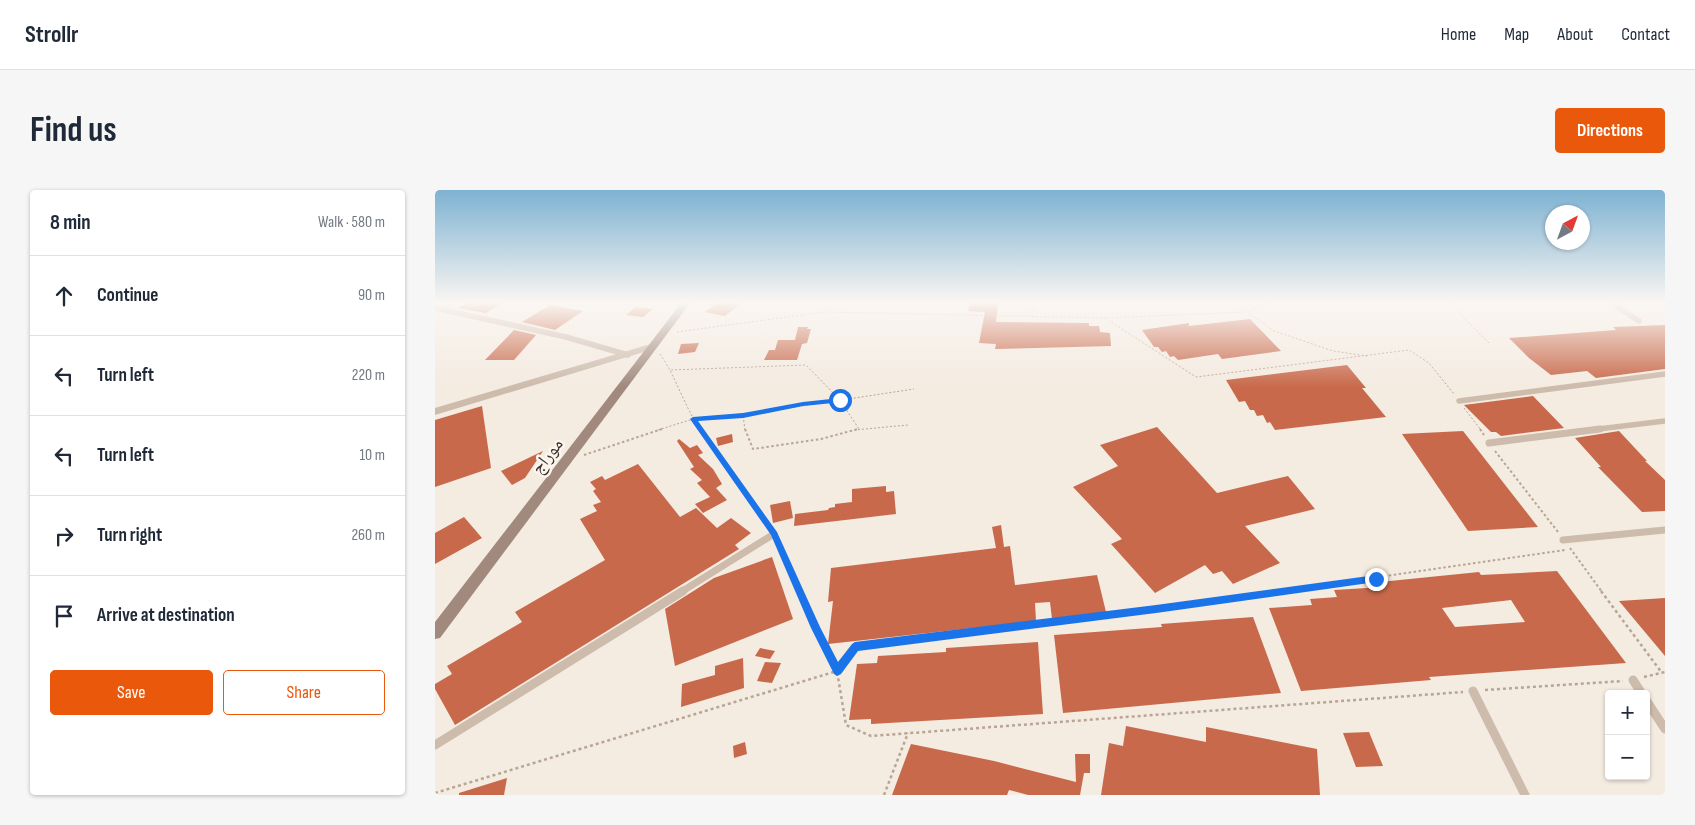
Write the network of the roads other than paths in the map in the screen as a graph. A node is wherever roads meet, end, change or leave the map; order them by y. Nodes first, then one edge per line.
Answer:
1 (535, 330) edge
2 (666, 330) edge
3 (654, 346) junction
4 (629, 355) junction
5 (1665, 374) edge
6 (1459, 401) road end
7 (435, 412) edge
8 (1665, 421) edge
9 (1489, 443) road end
10 (1665, 530) edge
11 (774, 534) road end
12 (1563, 540) road end
13 (435, 633) edge
14 (1633, 680) road end
15 (1639, 690) edge
16 (1473, 691) road end
17 (1650, 706) edge
18 (1665, 729) edge
19 (435, 745) edge
20 (1525, 795) edge

1 - 4 lane
2 - 3 main road, موراج
3 - 4 street
3 - 13 main road, موراج
4 - 7 street
5 - 6 lane
8 - 9 lane
10 - 12 lane
11 - 19 lane
14 - 15 lane
16 - 20 lane
17 - 18 lane

